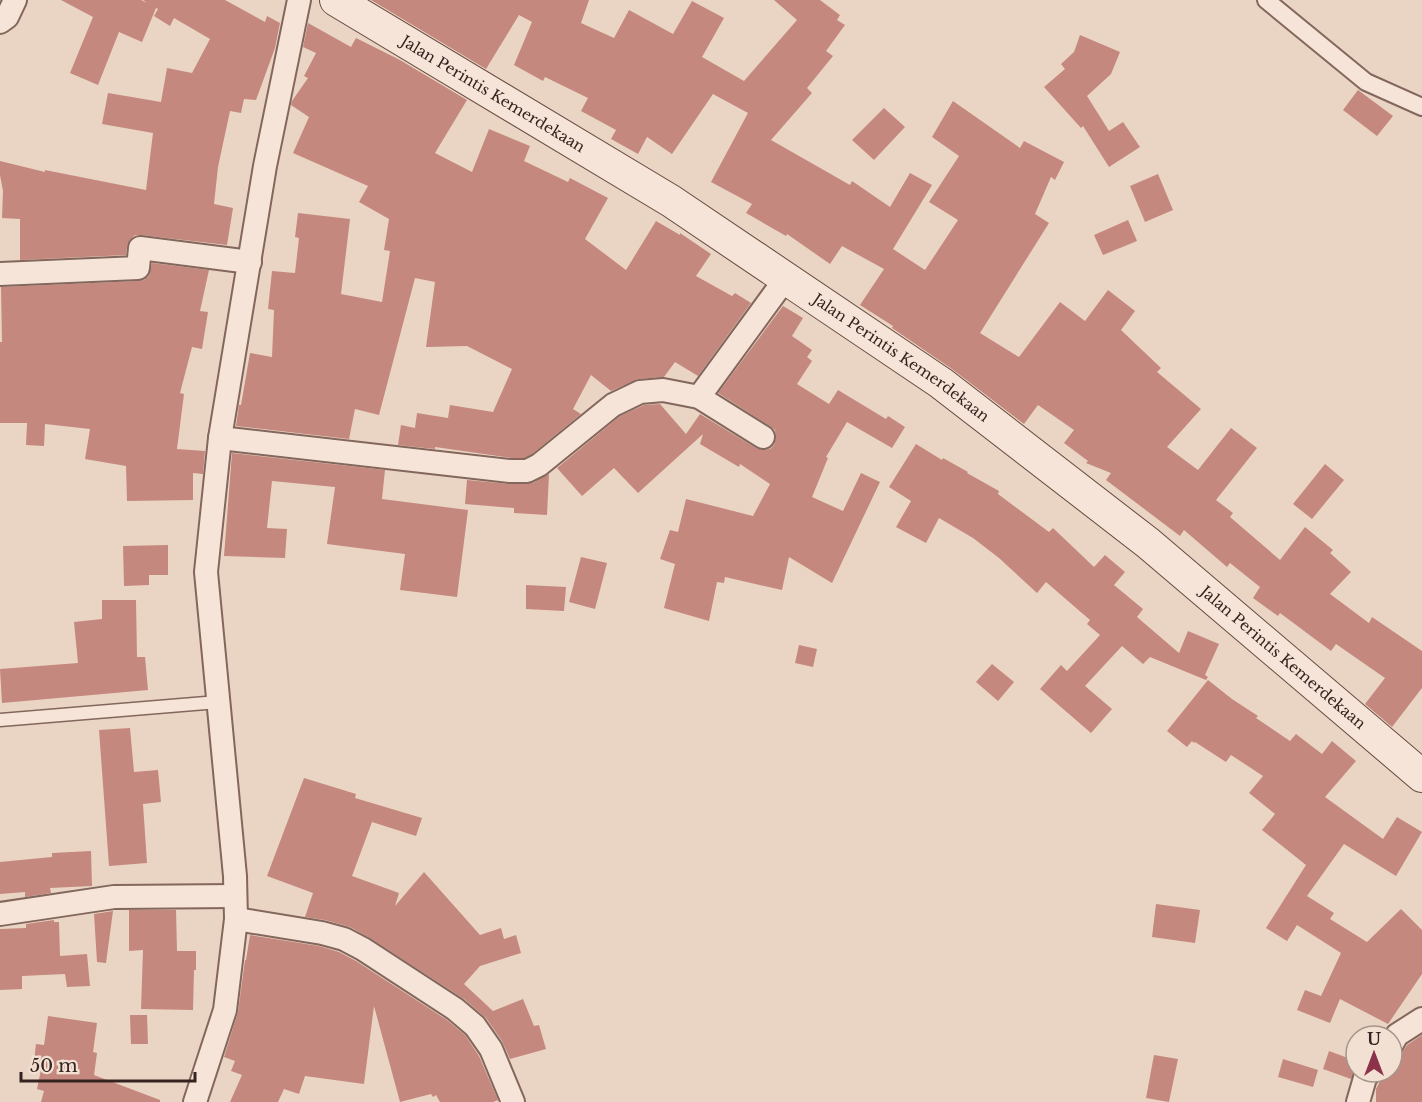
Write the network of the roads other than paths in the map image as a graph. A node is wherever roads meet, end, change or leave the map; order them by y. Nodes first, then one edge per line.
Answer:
1 (15, 0) edge
2 (299, 0) edge
3 (336, 0) edge
4 (1266, 0) edge
5 (0, 22) edge
6 (1422, 106) edge
7 (250, 262) junction
8 (0, 274) edge
9 (786, 279) junction
10 (699, 397) junction
11 (763, 437) dead end
12 (220, 438) junction
13 (218, 702) junction
14 (0, 720) edge
15 (1422, 777) edge
16 (235, 896) junction
17 (0, 914) edge
18 (236, 919) junction
19 (1422, 1019) edge
20 (1404, 1031) edge
21 (1363, 1084) edge
22 (195, 1102) edge
23 (513, 1102) edge
24 (1358, 1102) edge

1 - 5 street
2 - 7 street
3 - 9 main road, Jalan Perintis Kemerdekaan
4 - 6 street
7 - 8 street
7 - 12 street
9 - 10 street
9 - 15 main road, Jalan Perintis Kemerdekaan
10 - 11 street
10 - 12 street
12 - 13 street
13 - 14 lane
13 - 16 street
16 - 17 street
16 - 18 street
18 - 22 street
18 - 23 street
19 - 20 street
21 - 24 street

